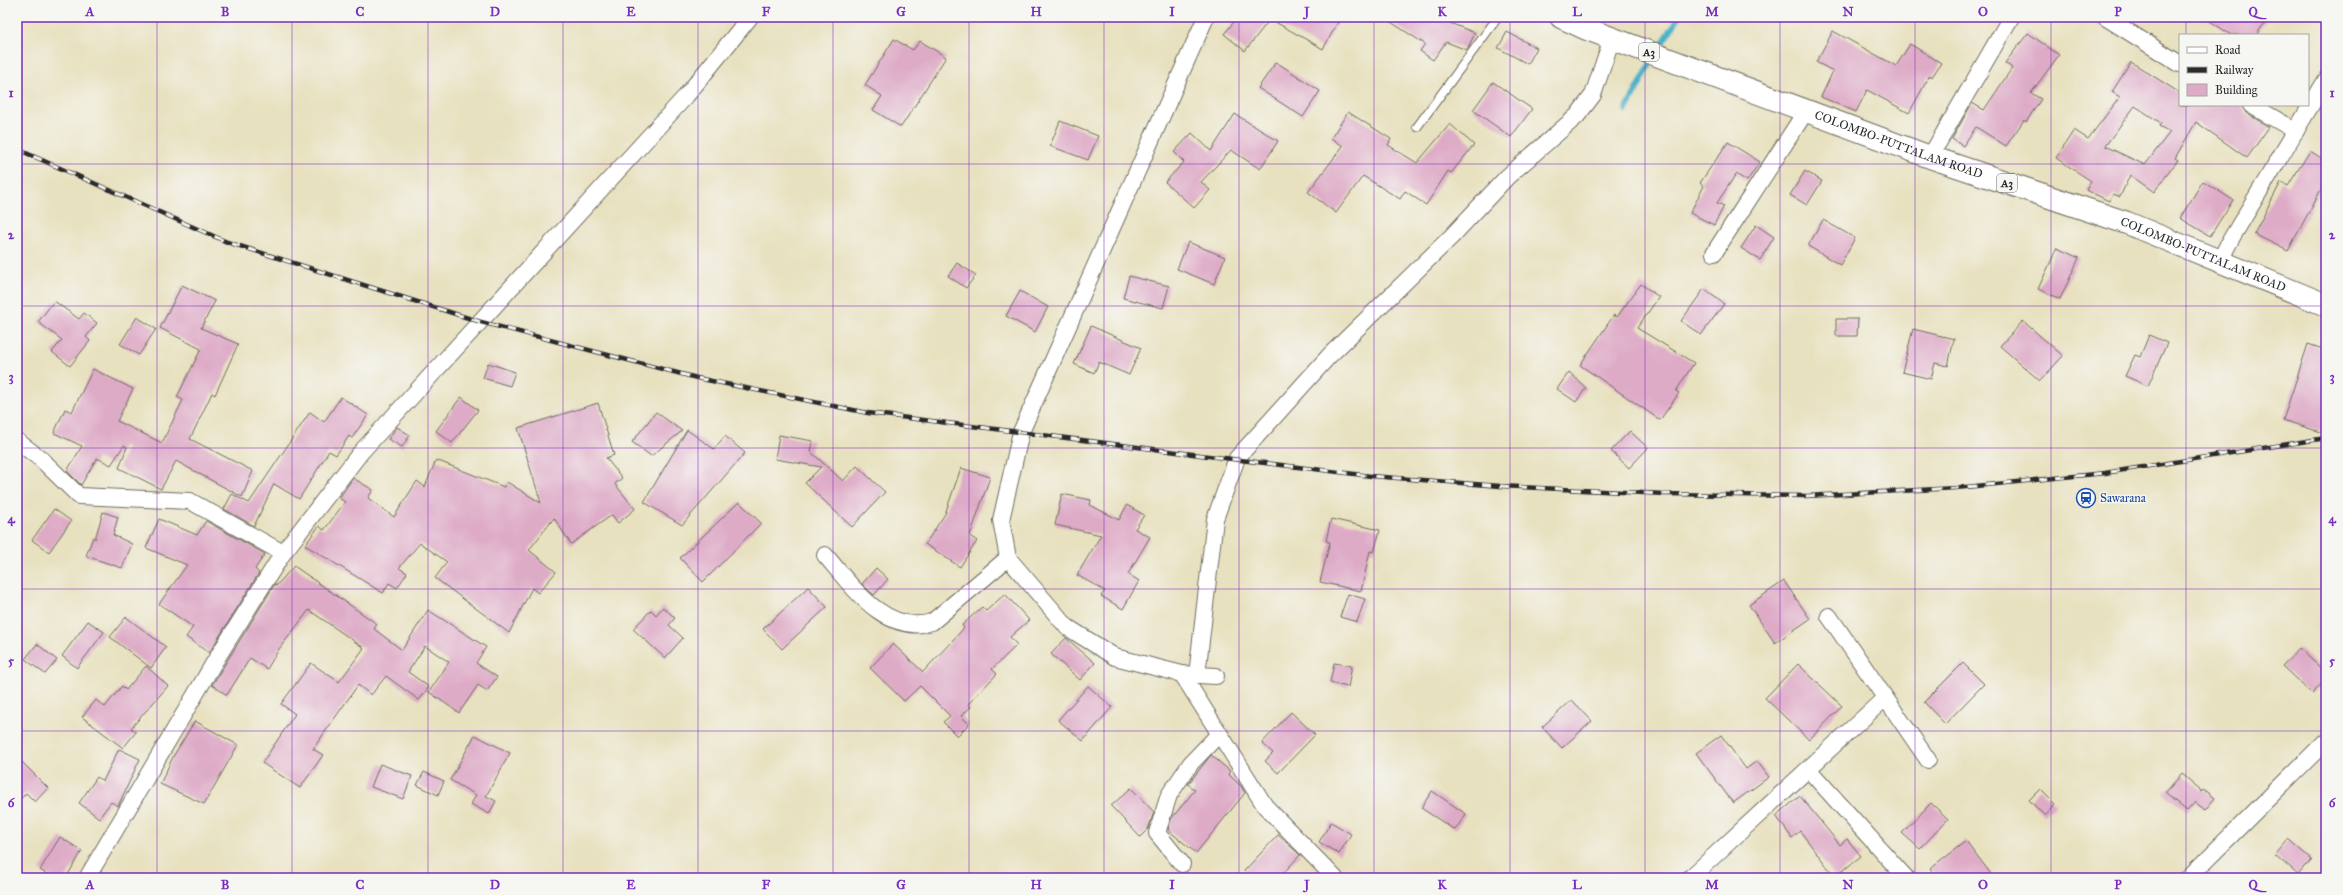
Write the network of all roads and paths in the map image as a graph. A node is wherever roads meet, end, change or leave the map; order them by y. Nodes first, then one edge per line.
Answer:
1 (750, 17) edge
2 (1206, 17) edge
3 (1498, 17) edge
4 (1561, 17) edge
5 (2011, 17) edge
6 (2105, 17) edge
7 (1612, 38) junction
8 (2179, 63) edge
9 (2326, 80) edge
10 (2253, 106) edge
11 (1806, 110) junction
12 (1416, 127) dead end
13 (2296, 131) junction
14 (1930, 157) junction
15 (1714, 253) dead end
16 (2220, 260) junction
17 (2326, 305) edge
18 (17, 441) edge
19 (283, 553) junction
20 (825, 555) dead end
21 (1008, 558) junction
22 (1830, 616) dead end
23 (1190, 674) junction
24 (1216, 676) dead end
25 (1885, 698) junction
26 (1220, 734) junction
27 (2326, 741) edge
28 (1928, 760) dead end
29 (1809, 770) junction
30 (1182, 864) dead end
31 (1900, 876) edge
32 (87, 878) edge
33 (1335, 878) edge
34 (1690, 878) edge
35 (2188, 878) edge

1 - 19 street
2 - 21 street
3 - 12 lane
4 - 7 highway, COLOMBO-PUTTALAM ROAD / A3
5 - 14 street
6 - 8 street
7 - 11 highway, COLOMBO-PUTTALAM ROAD / A3
7 - 23 street
9 - 13 street
10 - 13 street
11 - 14 highway, COLOMBO-PUTTALAM ROAD / A3
11 - 15 street
13 - 16 street
14 - 16 highway, COLOMBO-PUTTALAM ROAD / A3
16 - 17 highway, COLOMBO-PUTTALAM ROAD / A3
18 - 19 street
19 - 32 street
20 - 21 street
21 - 23 street
22 - 25 street
23 - 24 street
23 - 26 street
25 - 28 street
25 - 29 street
26 - 30 street
26 - 33 street
27 - 35 street
29 - 31 street
29 - 34 street

